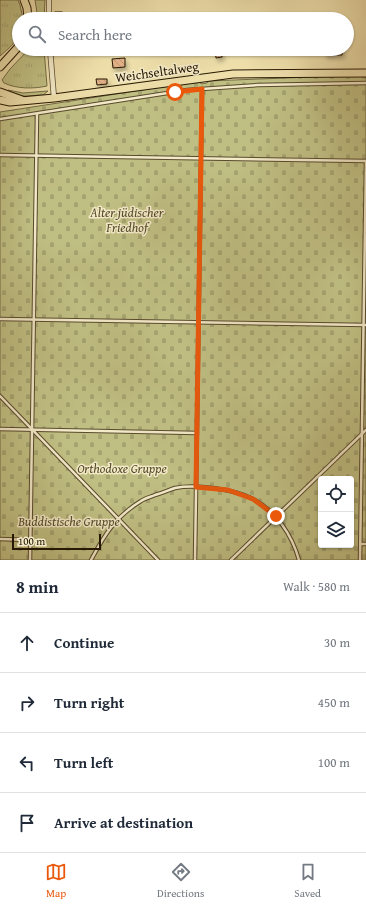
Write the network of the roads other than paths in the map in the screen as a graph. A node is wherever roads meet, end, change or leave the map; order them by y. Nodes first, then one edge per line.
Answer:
1 (24, 0) edge
2 (49, 0) edge
3 (27, 12) edge
4 (48, 12) edge
5 (12, 53) edge
6 (12, 53) edge
7 (51, 56) edge
8 (0, 61) edge
9 (0, 67) edge
10 (366, 73) edge
11 (366, 84) edge
12 (202, 89) junction
13 (0, 92) edge
14 (54, 98) junction
15 (0, 100) edge
16 (24, 100) junction
17 (37, 114) junction
18 (0, 119) edge
19 (0, 155) edge
20 (37, 155) junction
21 (202, 158) junction
22 (366, 161) edge
23 (0, 319) edge
24 (34, 320) junction
25 (199, 323) junction
26 (365, 325) edge
27 (0, 396) edge
28 (0, 429) edge
29 (32, 429) junction
30 (366, 430) edge
31 (197, 433) junction
32 (362, 435) junction
33 (196, 487) junction
34 (361, 490) junction
35 (366, 490) edge
36 (276, 516) junction
37 (118, 518) junction
38 (0, 539) edge
39 (30, 540) junction
40 (360, 544) junction
41 (366, 544) edge
42 (30, 560) edge
43 (91, 560) edge
44 (158, 560) edge
45 (195, 560) edge
46 (231, 560) edge
47 (299, 560) edge
48 (360, 560) edge

1 - 3 main road
2 - 4 street
5 - 8 main road
6 - 9 main road
7 - 14 street
10 - 14 main road, Weichseltalweg
11 - 12 lane
12 - 17 lane
12 - 21 lane
13 - 16 main road, Weichseltalweg
14 - 16 main road, Weichseltalweg
15 - 16 main road, Weichseltalweg
17 - 18 lane
17 - 20 lane
19 - 20 lane
20 - 21 lane
20 - 24 lane
21 - 22 lane
21 - 25 lane
22 - 26 lane
23 - 24 lane
24 - 25 lane
24 - 29 lane
25 - 26 lane
25 - 31 lane
26 - 32 lane
27 - 29 lane
28 - 29 lane
29 - 31 lane
29 - 37 lane
29 - 39 lane
30 - 32 lane
31 - 33 lane
32 - 34 lane
32 - 36 lane
33 - 36 lane
33 - 37 lane
33 - 45 lane
34 - 35 lane
34 - 40 lane
36 - 46 lane
36 - 47 lane
37 - 43 lane
37 - 44 lane
38 - 39 lane
39 - 42 lane
40 - 41 lane
40 - 48 lane

